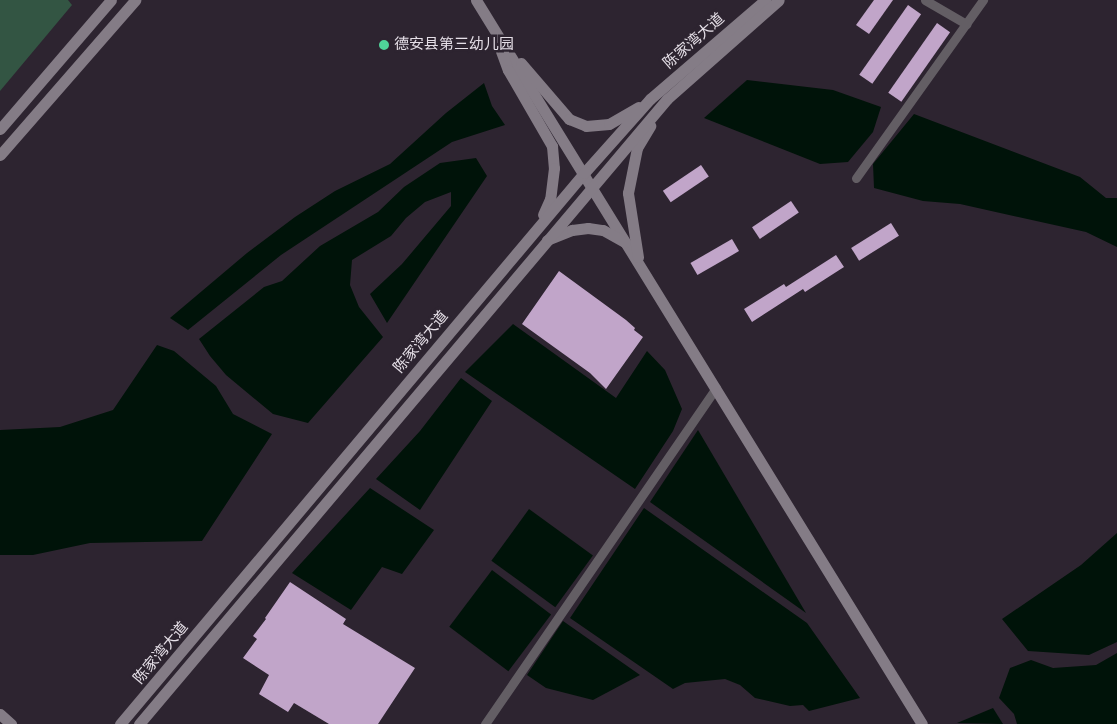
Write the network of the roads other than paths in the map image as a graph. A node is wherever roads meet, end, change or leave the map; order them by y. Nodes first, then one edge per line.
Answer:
1 (111, 0) edge
2 (135, 0) edge
3 (476, 0) edge
4 (765, 0) edge
5 (779, 0) edge
6 (925, 0) edge
7 (983, 0) edge
8 (966, 24) junction
9 (494, 30) junction
10 (650, 99) junction
11 (666, 99) junction
12 (0, 128) edge
13 (0, 155) edge
14 (584, 172) junction
15 (856, 178) dead end
16 (592, 186) junction
17 (540, 223) junction
18 (545, 241) junction
19 (627, 243) junction
20 (640, 264) junction
21 (716, 388) junction
22 (0, 714) edge
23 (11, 724) edge
24 (120, 724) edge
25 (139, 724) edge
26 (485, 724) edge
27 (922, 724) edge

1 - 12 main road
2 - 13 main road
3 - 9 main road
4 - 10 main road, 陈家湾大道
5 - 11 main road, 陈家湾大道
6 - 8 street
7 - 8 street
8 - 15 street
9 - 10 main road
9 - 14 main road
9 - 17 main road
10 - 14 main road, 陈家湾大道
11 - 16 main road, 陈家湾大道
11 - 20 main road
14 - 16 main road
14 - 17 main road, 陈家湾大道
16 - 18 main road, 陈家湾大道
16 - 19 main road
17 - 24 main road, 陈家湾大道
18 - 19 main road
18 - 25 main road, 陈家湾大道
19 - 20 main road
20 - 21 main road
21 - 26 street
21 - 27 main road
22 - 23 main road

